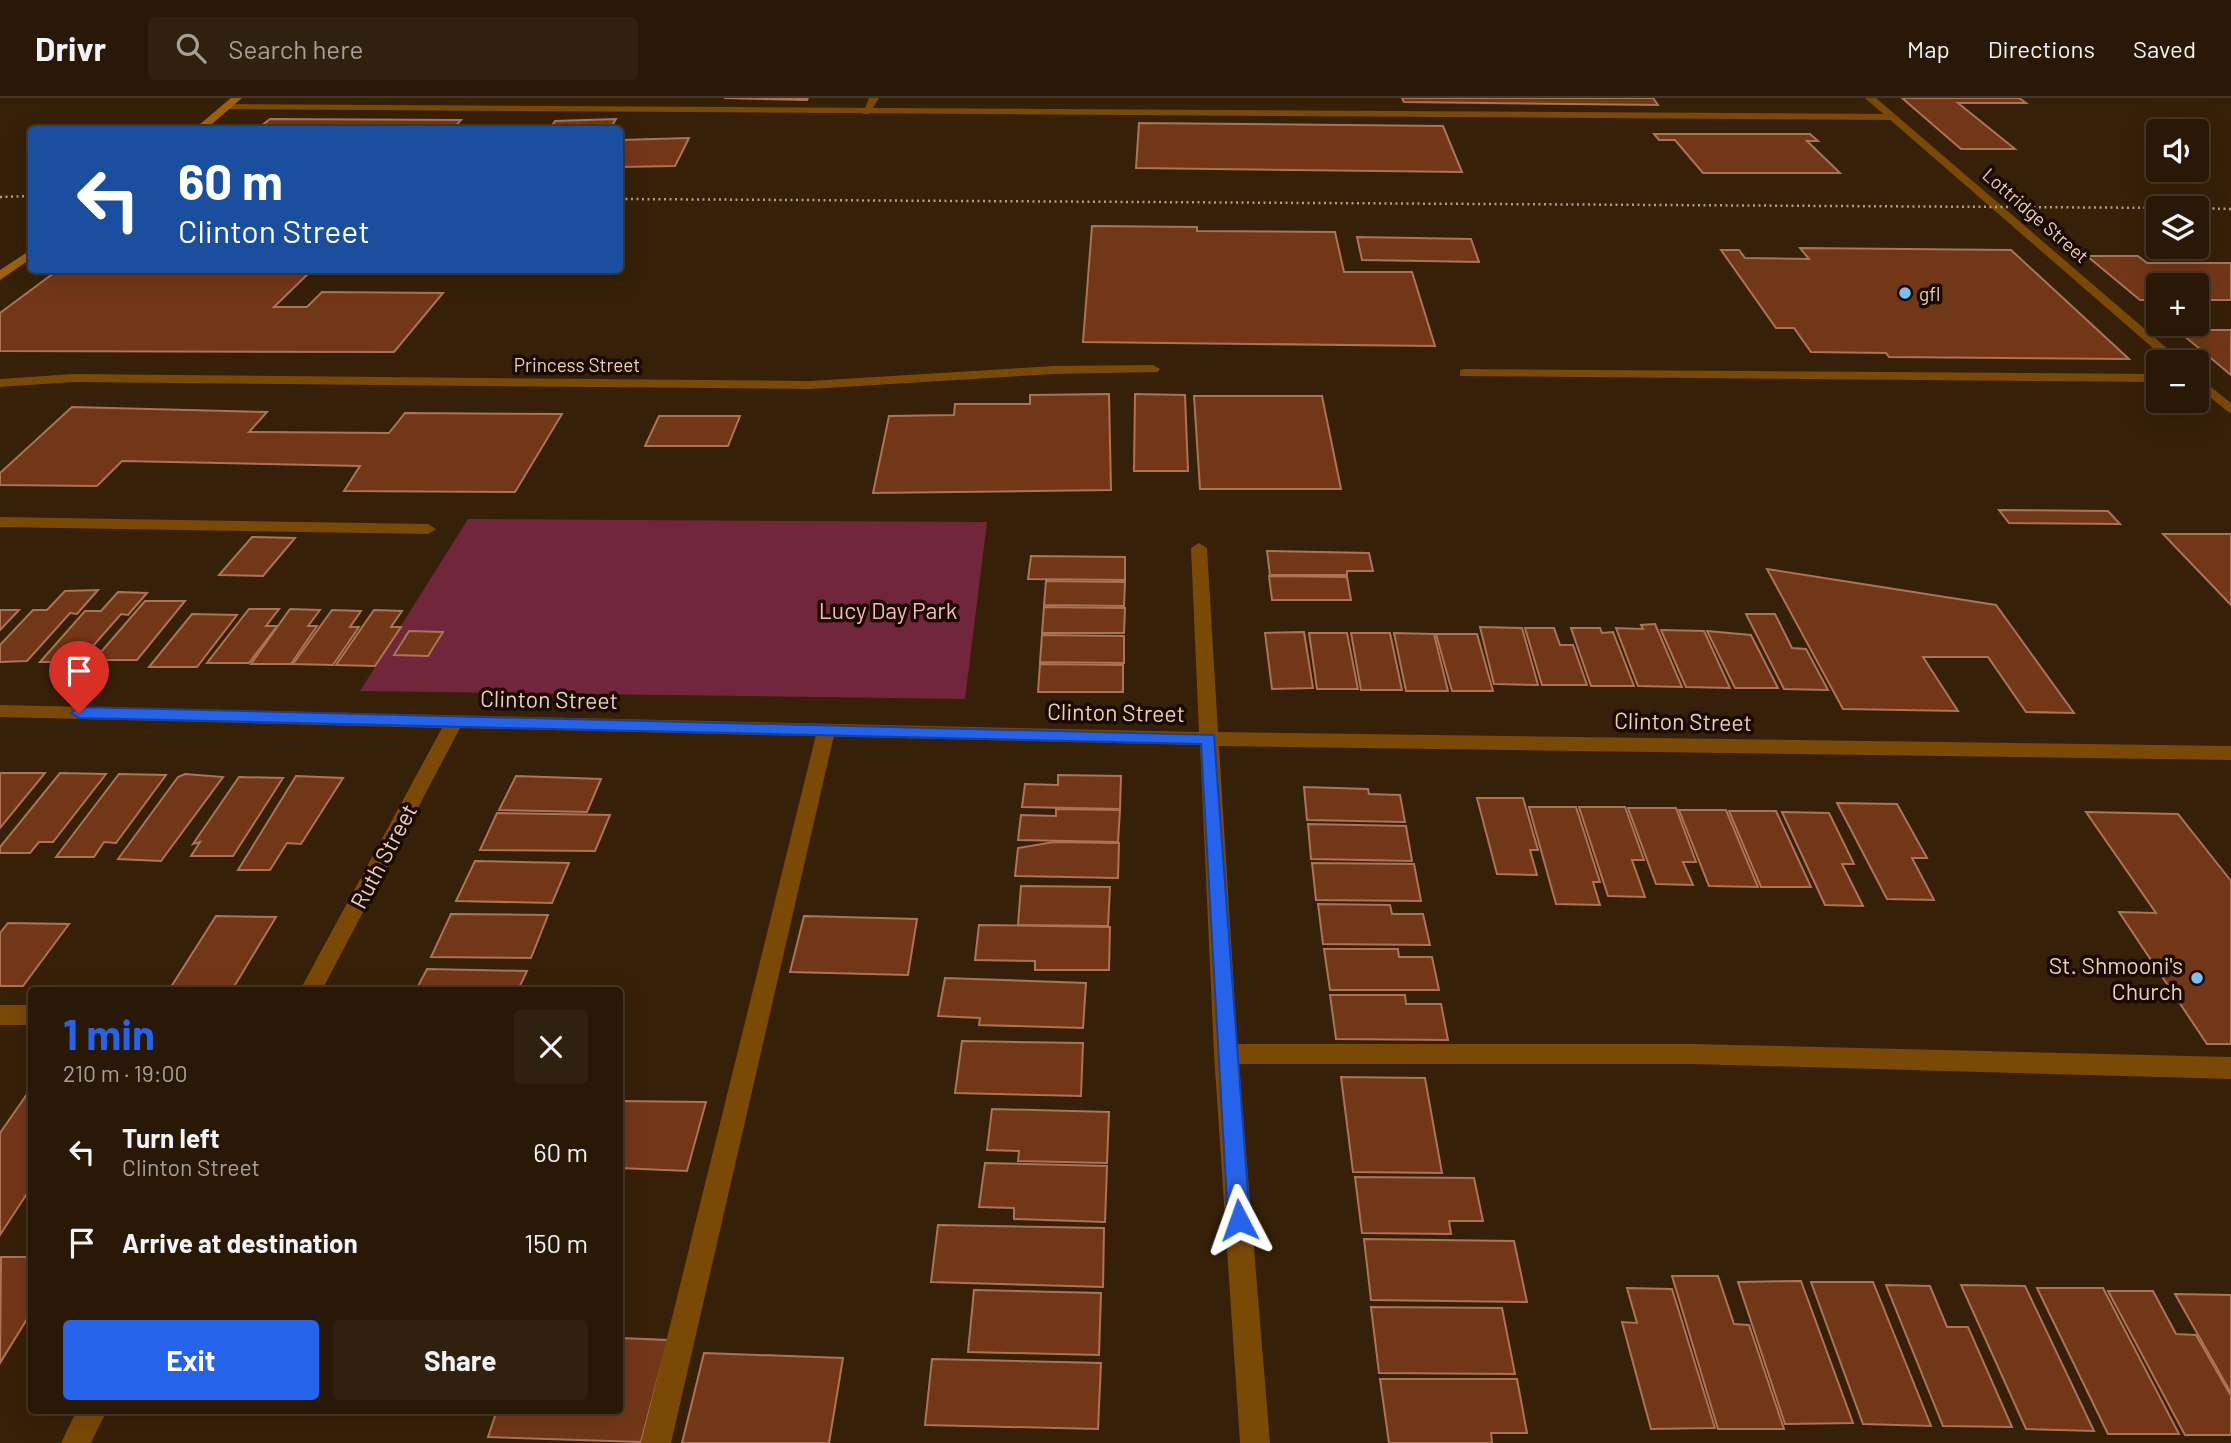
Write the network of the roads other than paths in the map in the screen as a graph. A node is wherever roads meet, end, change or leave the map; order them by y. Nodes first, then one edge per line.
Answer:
1 (237, 98) edge
2 (874, 98) edge
3 (1870, 98) edge
4 (224, 107) junction
5 (866, 112) junction
6 (1892, 117) junction
7 (203, 126) edge
8 (28, 256) edge
9 (0, 276) edge
10 (2163, 350) edge
11 (1153, 369) dead end
12 (1465, 373) dead end
13 (2146, 378) edge
14 (0, 383) edge
15 (2209, 391) edge
16 (2231, 410) edge
17 (0, 522) edge
18 (428, 529) dead end
19 (1199, 548) dead end
20 (0, 711) edge
21 (454, 722) junction
22 (826, 731) junction
23 (1209, 739) junction
24 (2231, 753) edge
25 (314, 987) edge
26 (0, 1014) edge
27 (28, 1015) edge
28 (1226, 1054) junction
29 (2231, 1068) edge
30 (91, 1414) edge
31 (76, 1443) edge
32 (656, 1443) edge
33 (1255, 1443) edge

1 - 4 main road
2 - 5 street
3 - 6 street, Lottridge Street
4 - 5 street
4 - 7 main road
5 - 6 street
6 - 10 street, Lottridge Street
8 - 9 main road
11 - 14 street, Princess Street
12 - 13 street
15 - 16 street
17 - 18 street
19 - 23 street
20 - 21 street, Clinton Street
21 - 22 street, Clinton Street
21 - 25 street, Ruth Street
22 - 23 street, Clinton Street
22 - 32 street
23 - 24 street, Clinton Street
23 - 28 street
26 - 27 street
28 - 29 street
28 - 33 street
30 - 31 street

